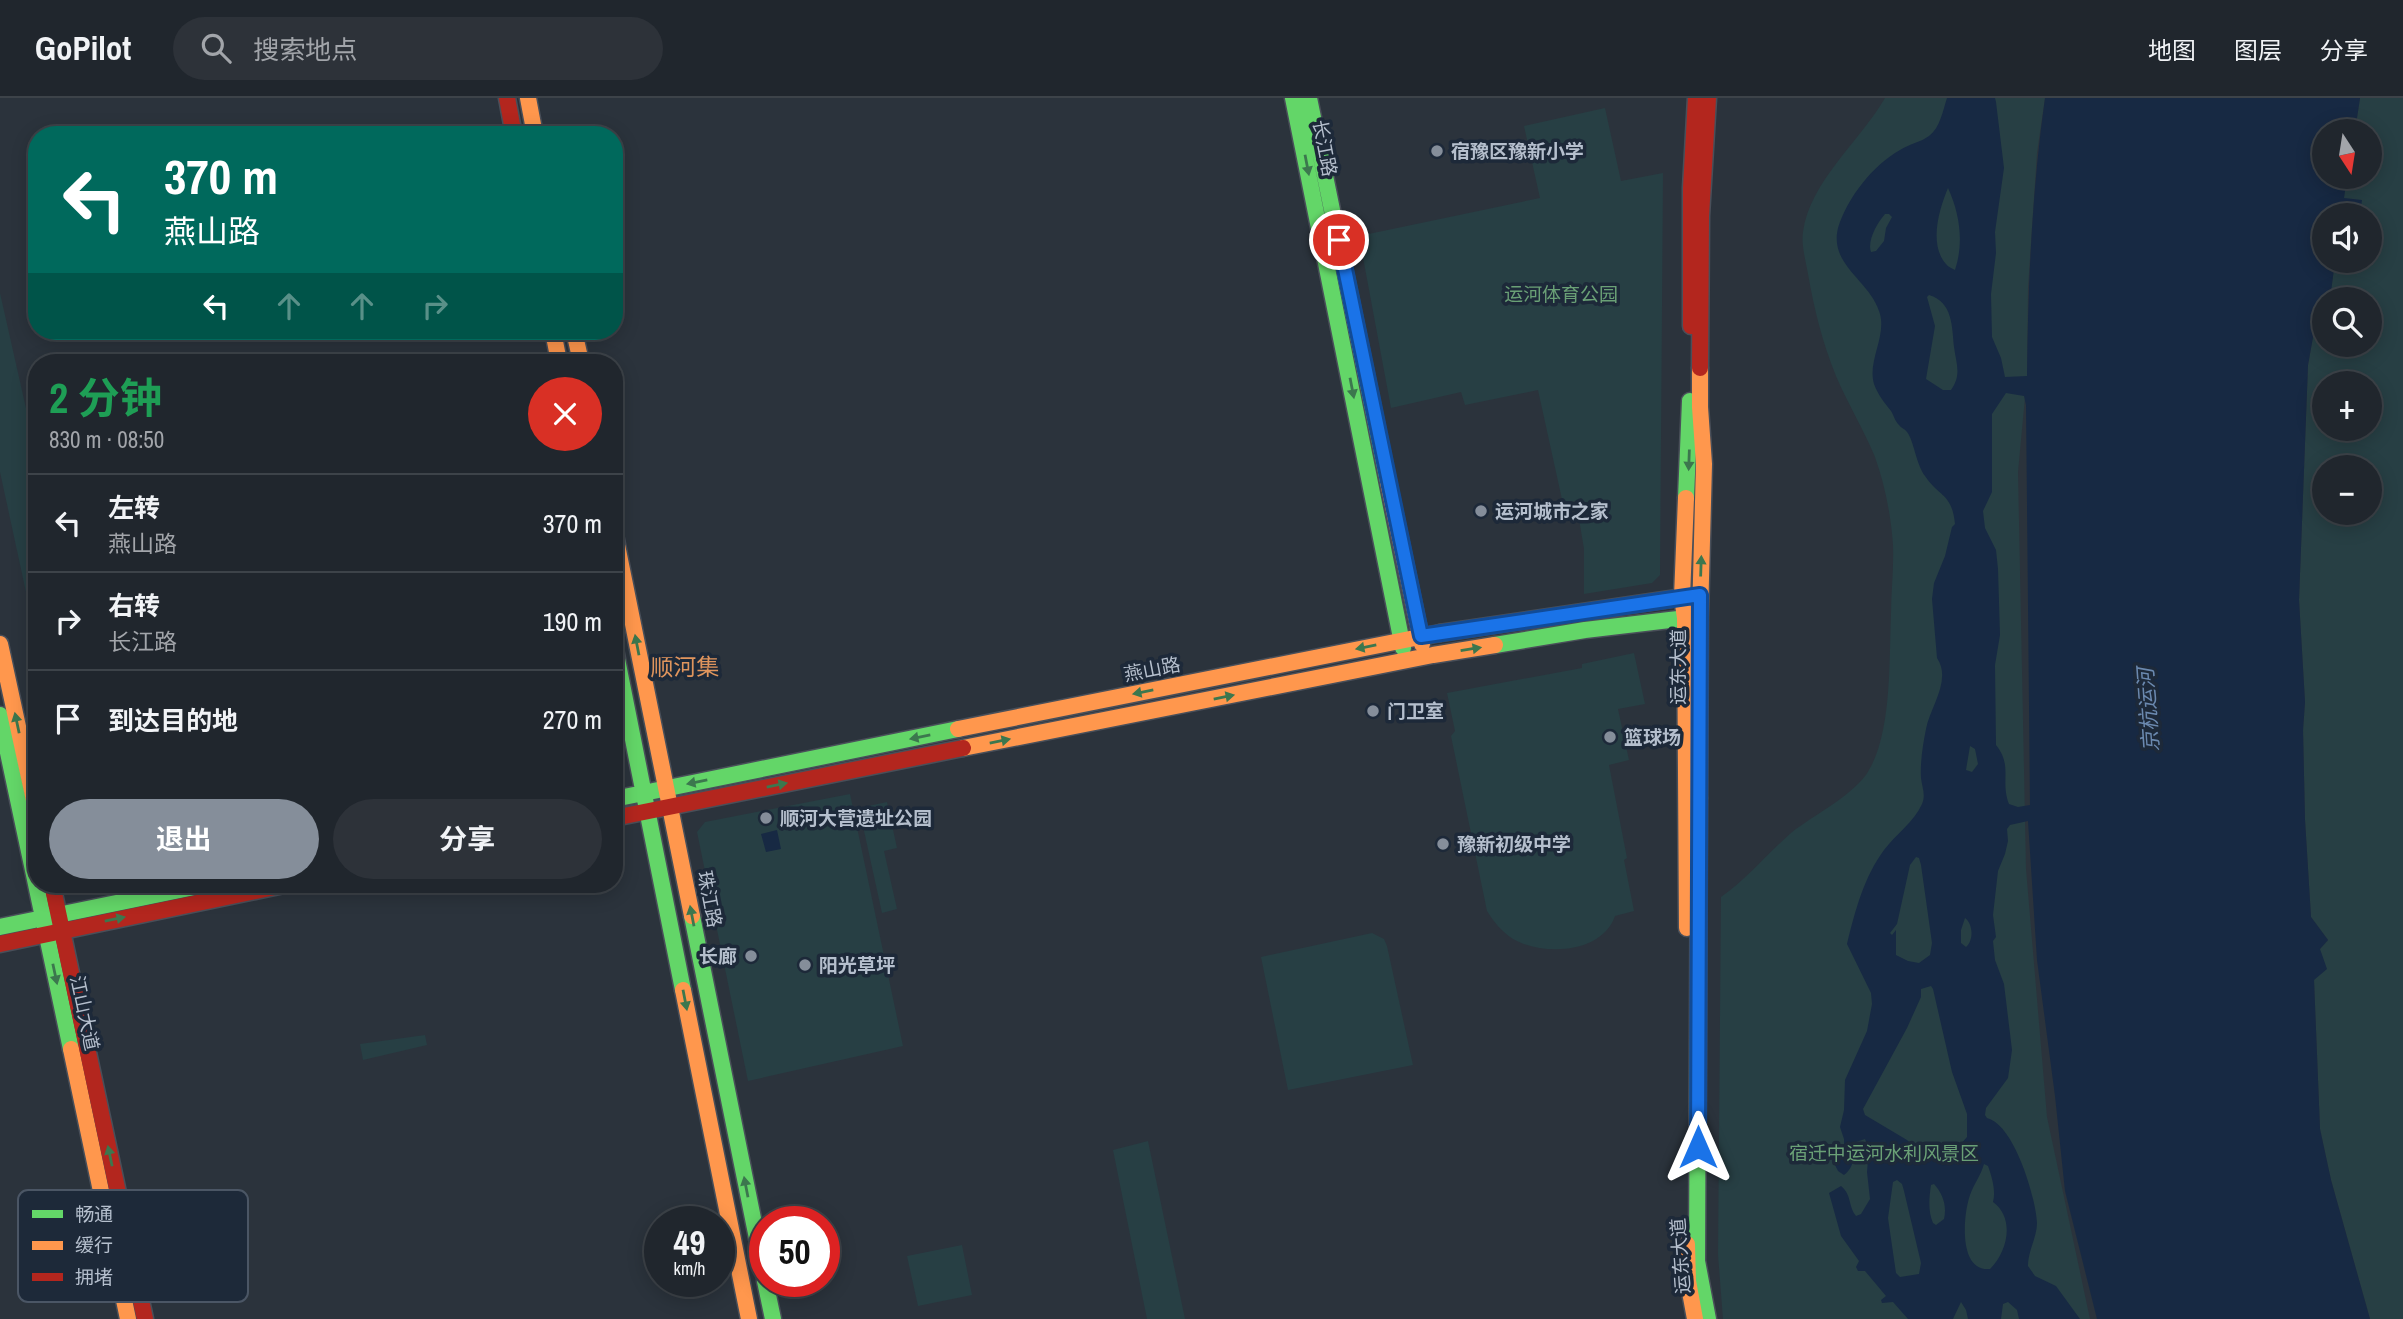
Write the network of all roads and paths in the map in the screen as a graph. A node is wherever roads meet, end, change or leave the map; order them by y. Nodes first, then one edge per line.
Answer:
1 (507, 98) edge
2 (527, 98) edge
3 (1293, 98) edge
4 (1309, 98) edge
5 (1696, 98) edge
6 (1708, 98) edge
7 (512, 126) edge
8 (533, 126) edge
9 (623, 575) edge
10 (1700, 595) junction
11 (1682, 597) junction
12 (1692, 617) junction
13 (1421, 636) junction
14 (1401, 640) junction
15 (0, 644) edge
16 (1424, 657) junction
17 (1404, 660) junction
18 (623, 690) edge
19 (0, 715) edge
20 (28, 773) edge
21 (666, 788) junction
22 (643, 793) junction
23 (623, 797) edge
24 (670, 807) junction
25 (647, 811) junction
26 (623, 816) edge
27 (28, 828) edge
28 (44, 893) edge
29 (52, 893) edge
30 (174, 893) edge
31 (236, 893) edge
32 (52, 924) junction
33 (0, 927) edge
34 (0, 944) edge
35 (103, 1190) edge
36 (115, 1190) edge
37 (750, 1206) edge
38 (769, 1297) edge
39 (1694, 1318) edge
40 (749, 1319) edge
41 (773, 1319) edge

1 - 7 street
2 - 8 street
3 -> 14 street, 长江路
4 - 13 street, 长江路
5 -> 11 street, 运东大道
10 -> 6 street, 运东大道
21 -> 9 street, 珠江路
10 - 11 street, 燕山路
10 - 12 street, 运东大道
11 - 12 street, 运东大道
11 - 13 street, 燕山路
16 -> 12 street
12 - 39 street, 运东大道
13 - 14 street, 燕山路
13 - 16 street, 长江路
14 - 17 street, 长江路
14 -> 21 street, 燕山路
20 -> 15 street
16 - 17 street
24 -> 17 street
18 - 22 street
19 - 27 street, 江山大道
21 - 22 street, 燕山路
21 - 24 street, 珠江路
22 - 23 street, 燕山路
22 - 25 street
24 - 25 street
37 -> 24 street, 珠江路
25 - 26 street
25 -> 40 street
28 - 32 street, 江山大道
29 - 32 street, 江山大道
30 - 32 street
32 -> 31 street
32 - 33 street
32 - 34 street
32 -> 35 street, 江山大道
36 -> 32 street, 江山大道
38 - 41 street, 珠江路

